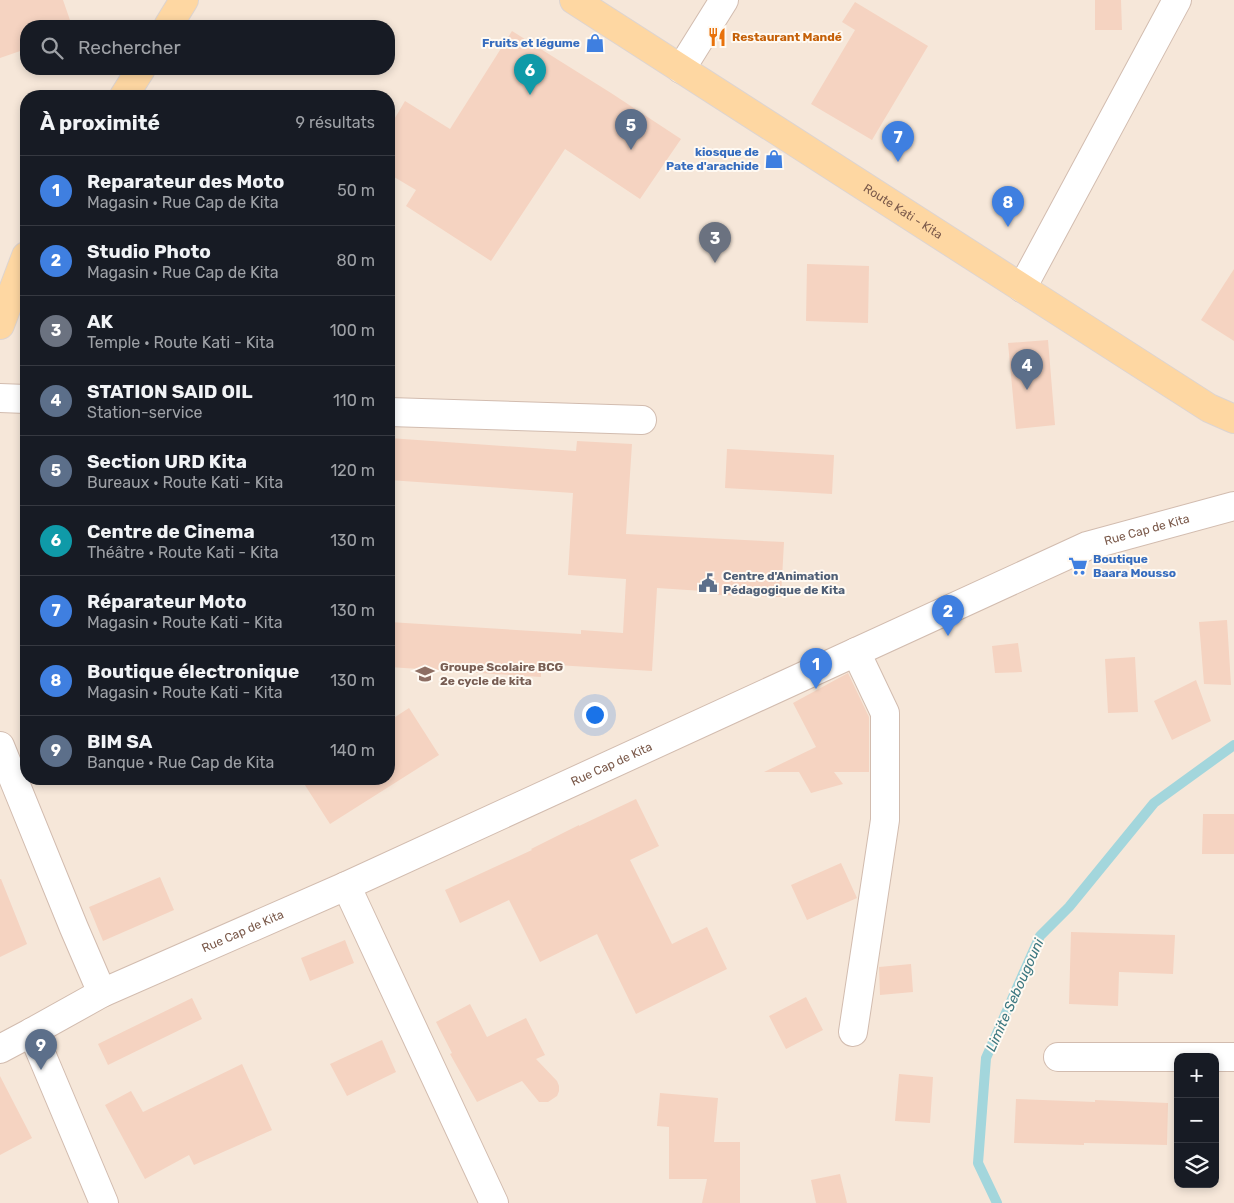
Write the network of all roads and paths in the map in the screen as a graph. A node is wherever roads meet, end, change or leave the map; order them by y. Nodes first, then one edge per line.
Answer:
1 (184, 0) edge
2 (574, 0) edge
3 (724, 0) edge
4 (1177, 0) edge
5 (172, 20) edge
6 (681, 69) junction
7 (137, 75) edge
8 (128, 90) edge
9 (20, 272) edge
10 (1022, 288) junction
11 (0, 325) edge
12 (0, 398) edge
13 (20, 399) edge
14 (395, 412) edge
15 (1234, 418) edge
16 (642, 420) dead end
17 (1234, 506) edge
18 (856, 652) junction
19 (0, 746) edge
20 (346, 886) junction
21 (102, 992) junction
22 (32, 1032) junction
23 (853, 1032) dead end
24 (0, 1049) edge
25 (1234, 1056) edge
26 (1058, 1057) dead end
27 (104, 1203) edge
28 (494, 1203) edge

1 - 5 main road
2 - 6 main road, Route Kati - Kita
3 - 6 street
4 - 10 street
6 - 10 main road, Route Kati - Kita
7 - 8 main road
9 - 11 main road
10 - 15 main road, Route Kati - Kita
12 - 13 street
14 - 16 street
17 - 18 street, Rue Cap de Kita
18 - 20 street, Rue Cap de Kita
18 - 23 street
19 - 21 street
20 - 21 street, Rue Cap de Kita
20 - 28 street
21 - 22 street, Rue Cap de Kita
22 - 24 street, Rue Cap de Kita
22 - 27 street
25 - 26 street

